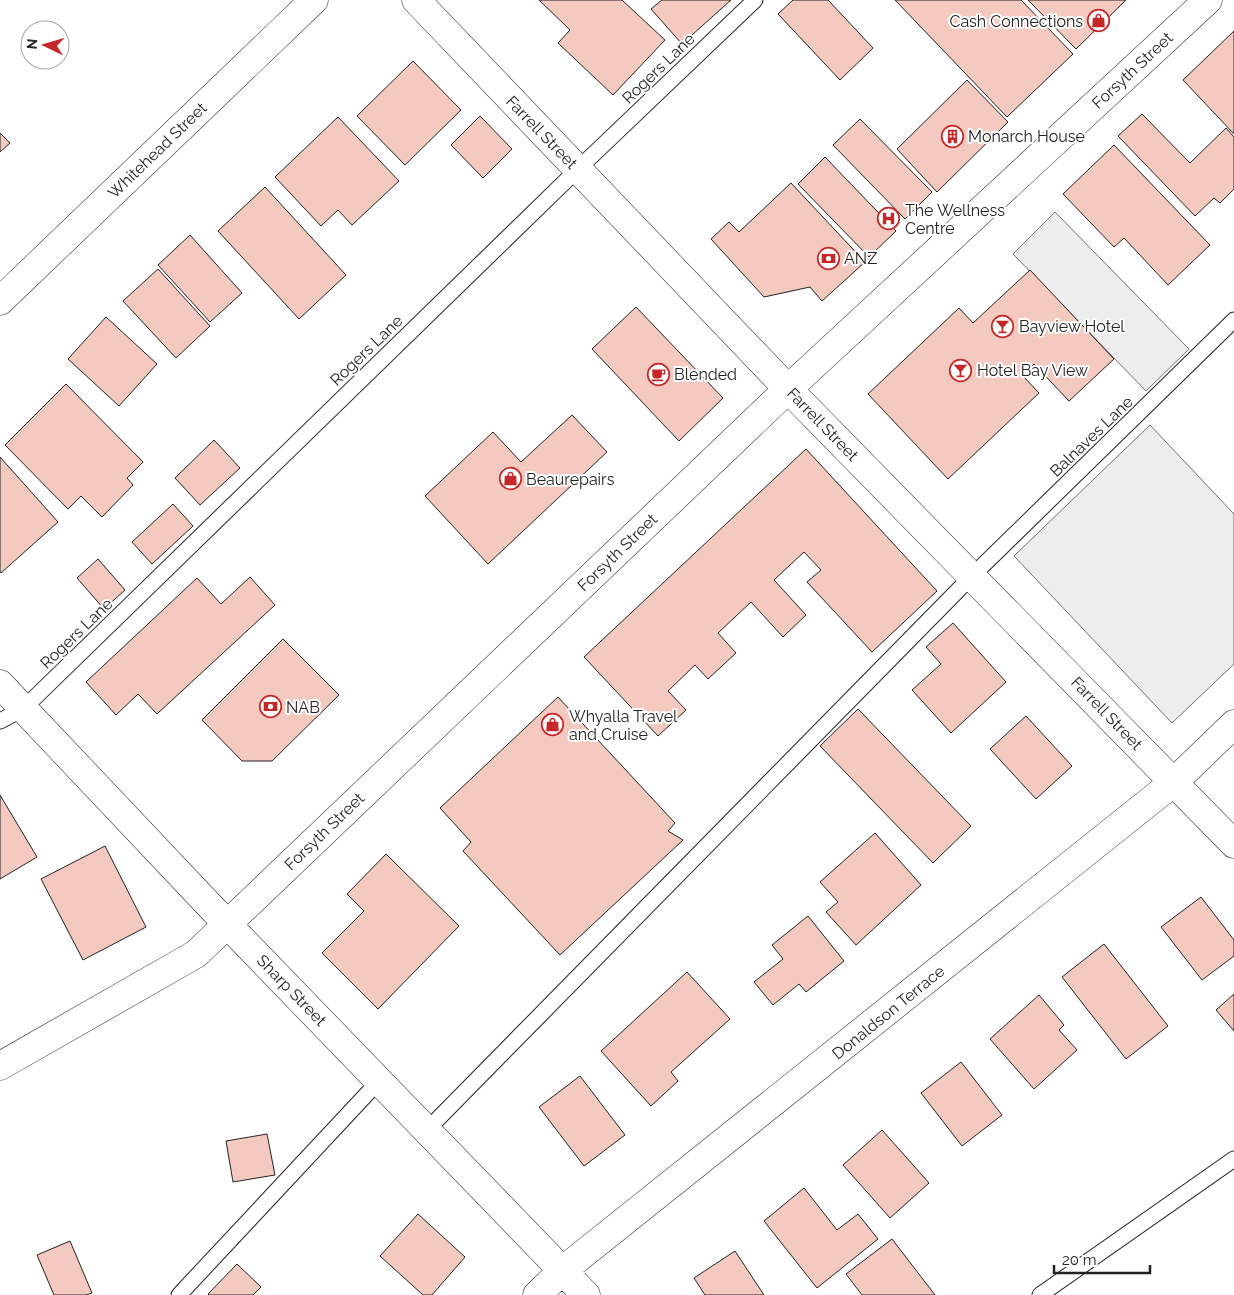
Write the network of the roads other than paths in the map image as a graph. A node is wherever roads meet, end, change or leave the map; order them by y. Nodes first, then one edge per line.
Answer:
1 (314, 0) edge
2 (416, 0) edge
3 (755, 0) edge
4 (1208, 0) edge
5 (578, 169) junction
6 (0, 301) edge
7 (1234, 320) edge
8 (788, 389) junction
9 (972, 576) junction
10 (0, 684) edge
11 (24, 708) junction
12 (0, 721) edge
13 (1234, 724) edge
14 (1174, 782) junction
15 (1234, 844) edge
16 (227, 924) junction
17 (0, 1066) edge
18 (379, 1081) junction
19 (427, 1130) junction
20 (1234, 1160) edge
21 (562, 1271) junction
22 (179, 1295) edge
23 (537, 1295) edge
24 (586, 1295) edge
25 (1040, 1295) edge

1 - 6 street, Whitehead Street
2 - 5 street, Farrell Street
3 - 5 lane, Rogers Lane
4 - 8 street, Forsyth Street
5 - 8 street, Farrell Street
5 - 11 lane, Rogers Lane
7 - 9 lane, Balnaves Lane
8 - 9 street, Farrell Street
8 - 16 street, Forsyth Street
9 - 14 street, Farrell Street
9 - 19 lane, Balnaves Lane
10 - 11 street, Sharp Street
11 - 12 lane, Rogers Lane
11 - 16 street, Sharp Street
13 - 14 street, Donaldson Terrace
14 - 15 street, Farrell Street
14 - 21 street, Donaldson Terrace
16 - 17 street, Forsyth Street
16 - 18 street, Sharp Street
18 - 19 street, Sharp Street
18 - 22 lane
19 - 21 street, Sharp Street
20 - 25 lane
21 - 23 street, Donaldson Terrace
21 - 24 street, Sharp Street

